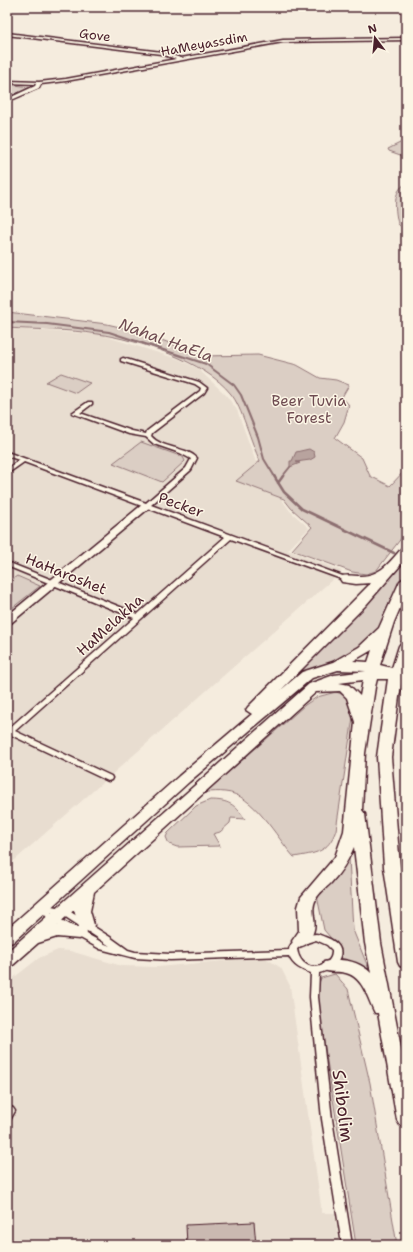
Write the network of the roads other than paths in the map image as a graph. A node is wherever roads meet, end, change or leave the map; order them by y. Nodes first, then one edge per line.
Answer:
1 (7, 34) edge
2 (406, 39) edge
3 (181, 59) junction
4 (7, 82) edge
5 (39, 83) junction
6 (7, 101) edge
7 (123, 360) dead end
8 (90, 403) dead end
9 (148, 436) junction
10 (7, 454) edge
11 (24, 460) junction
12 (7, 472) edge
13 (146, 506) junction
14 (230, 536) junction
15 (406, 551) edge
16 (7, 564) edge
17 (391, 568) junction
18 (346, 579) junction
19 (406, 581) edge
20 (53, 583) junction
21 (361, 602) junction
22 (138, 617) junction
23 (7, 621) edge
24 (385, 626) junction
25 (406, 646) edge
26 (326, 668) junction
27 (373, 671) junction
28 (396, 674) junction
29 (300, 699) junction
30 (361, 727) junction
31 (8, 732) edge
32 (108, 778) dead end
33 (184, 779) junction
34 (356, 787) junction
35 (87, 890) junction
36 (42, 907) junction
37 (58, 915) junction
38 (82, 929) junction
39 (7, 938) edge
40 (29, 942) junction
41 (296, 947) junction
42 (7, 961) edge
43 (406, 962) edge
44 (322, 968) junction
45 (390, 1026) junction
46 (406, 1120) edge
47 (347, 1245) edge

1 - 3 street, Gove
2 - 3 street, HaMeyassdim
3 - 5 street, HaMeyassdim
4 - 5 street, HaMeyassdim
5 - 6 street
7 - 9 street
8 - 9 street
9 - 13 street
10 - 11 street, Pecker
11 - 12 street
11 - 13 street, Pecker
13 - 14 street, Pecker
13 - 20 street
14 - 18 street, Pecker
14 - 22 street, HaMelakha
15 - 17 highway
16 - 20 street, HaHaroshet
17 - 18 highway
17 - 21 highway
18 - 21 highway
19 - 24 highway
20 - 22 street, HaHaroshet
20 - 23 street
21 - 33 highway
22 - 31 street, HaMelakha
24 - 26 highway
24 - 27 highway
25 - 28 highway
26 - 27 highway
26 - 33 highway
27 - 28 highway
27 - 29 highway
27 - 30 highway
28 - 43 highway
29 - 30 highway
29 - 35 highway
30 - 34 highway
31 - 32 street
33 - 36 highway
34 - 41 highway
34 - 45 highway
35 - 37 highway
35 - 38 highway
36 - 37 street
36 - 37 street
36 - 39 highway
37 - 38 street
37 - 38 street
37 - 40 highway
38 - 40 highway
38 - 41 street
40 - 42 highway
41 - 44 street
41 - 44 street
44 - 45 highway
44 - 47 street, Shibolim
45 - 46 highway

